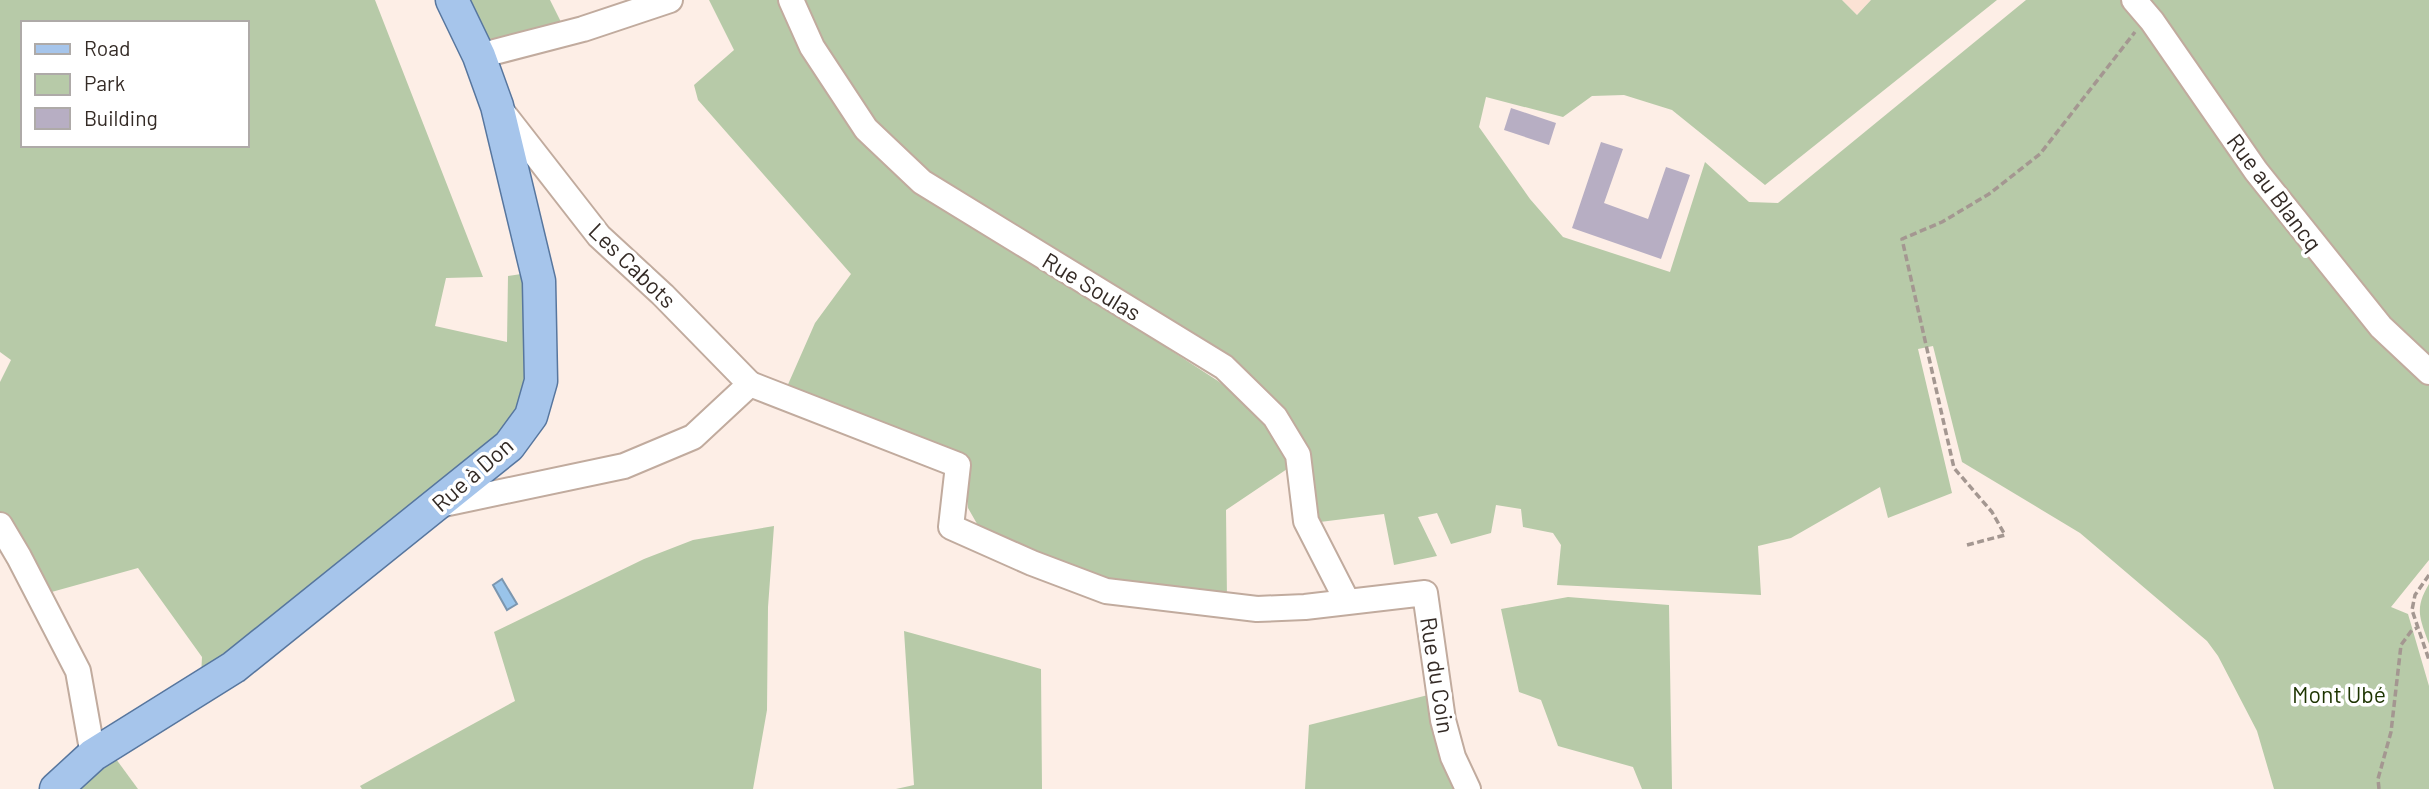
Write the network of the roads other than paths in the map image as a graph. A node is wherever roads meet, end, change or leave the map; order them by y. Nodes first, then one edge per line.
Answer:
1 (452, 0) edge
2 (670, 0) edge
3 (791, 0) edge
4 (2140, 7) edge
5 (479, 56) junction
6 (498, 106) junction
7 (2429, 372) edge
8 (750, 384) junction
9 (439, 505) junction
10 (0, 525) edge
11 (1347, 601) junction
12 (93, 755) junction
13 (56, 789) edge
14 (1468, 789) edge

1 - 5 main road, Rue à Don
2 - 5 street
3 - 11 street, Rue Soulas
4 - 7 street, Rue au Blancq
5 - 6 main road, Rue à Don
6 - 8 street, Les Cabots
6 - 9 main road, Rue à Don
8 - 9 street
8 - 11 street
9 - 12 main road, Rue à Don
10 - 12 street
11 - 14 street, Rue du Coin
12 - 13 main road, Rue à Don

